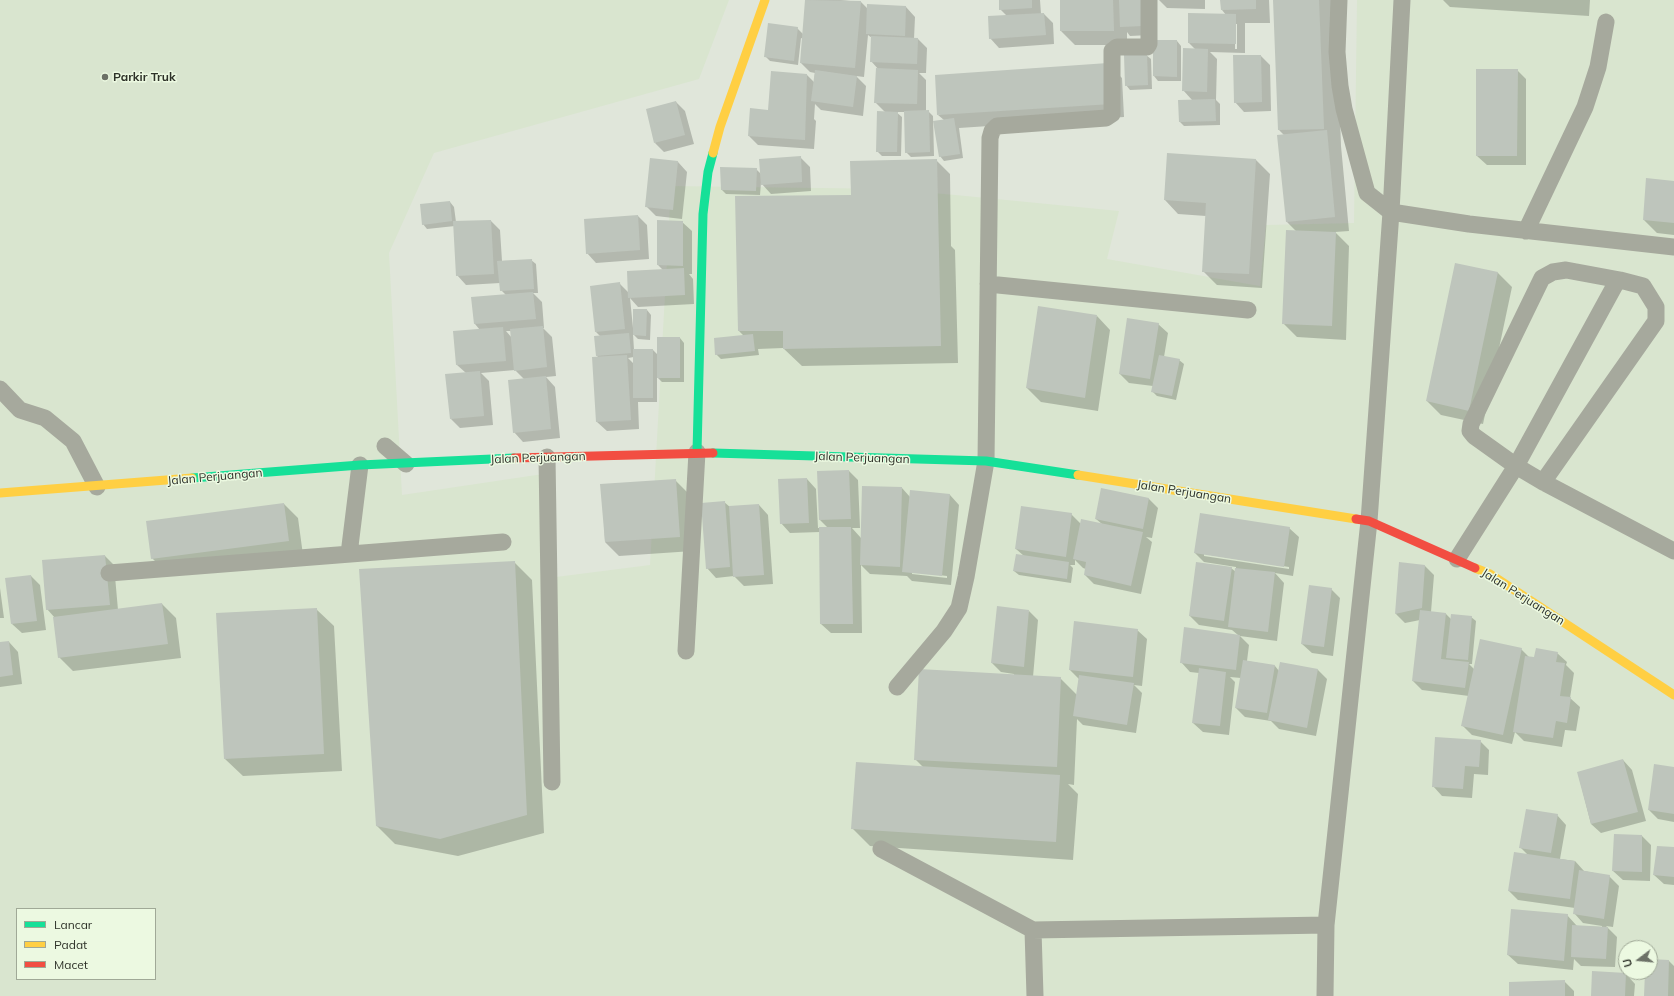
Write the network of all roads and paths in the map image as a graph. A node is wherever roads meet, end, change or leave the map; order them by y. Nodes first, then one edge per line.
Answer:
1 (765, 0) edge
2 (1149, 0) edge
3 (1339, 0) edge
4 (1402, 0) edge
5 (1606, 22) dead end
6 (1391, 212) junction
7 (1526, 231) junction
8 (1674, 248) edge
9 (1620, 280) junction
10 (988, 284) junction
11 (1248, 310) dead end
12 (0, 390) edge
13 (385, 446) dead end
14 (697, 452) junction
15 (547, 457) junction
16 (986, 461) junction
17 (406, 464) junction
18 (360, 466) junction
19 (1516, 466) junction
20 (1543, 482) junction
21 (97, 487) junction
22 (0, 494) edge
23 (1369, 521) junction
24 (503, 542) dead end
25 (1674, 551) edge
26 (349, 554) junction
27 (1457, 559) junction
28 (110, 573) dead end
29 (686, 651) dead end
30 (897, 687) dead end
31 (1674, 695) edge
32 (552, 782) dead end
33 (880, 850) dead end
34 (1326, 925) junction
35 (1033, 930) junction
36 (1035, 996) edge
37 (1325, 996) edge

1 - 14 street
2 - 10 lane
3 - 6 lane
4 - 6 lane
5 - 7 lane
6 - 7 lane
6 - 23 lane
7 - 8 lane
9 - 19 lane
9 - 19 lane
9 - 20 lane
10 - 11 lane
10 - 16 lane
12 - 21 lane
13 - 17 lane
14 - 15 street, Jalan Perjuangan
14 - 16 street, Jalan Perjuangan
14 - 29 lane
15 - 17 street, Jalan Perjuangan
15 - 32 lane
16 - 23 street, Jalan Perjuangan
16 - 30 lane
17 - 18 street, Jalan Perjuangan
18 - 21 street, Jalan Perjuangan
18 - 26 lane
19 - 20 lane
19 - 27 lane
20 - 25 lane
21 - 22 street, Jalan Perjuangan
23 - 27 street, Jalan Perjuangan
23 - 34 lane
24 - 26 lane
26 - 28 lane
27 - 31 street, Jalan Perjuangan
33 - 35 lane
34 - 35 lane
34 - 37 lane
35 - 36 lane

